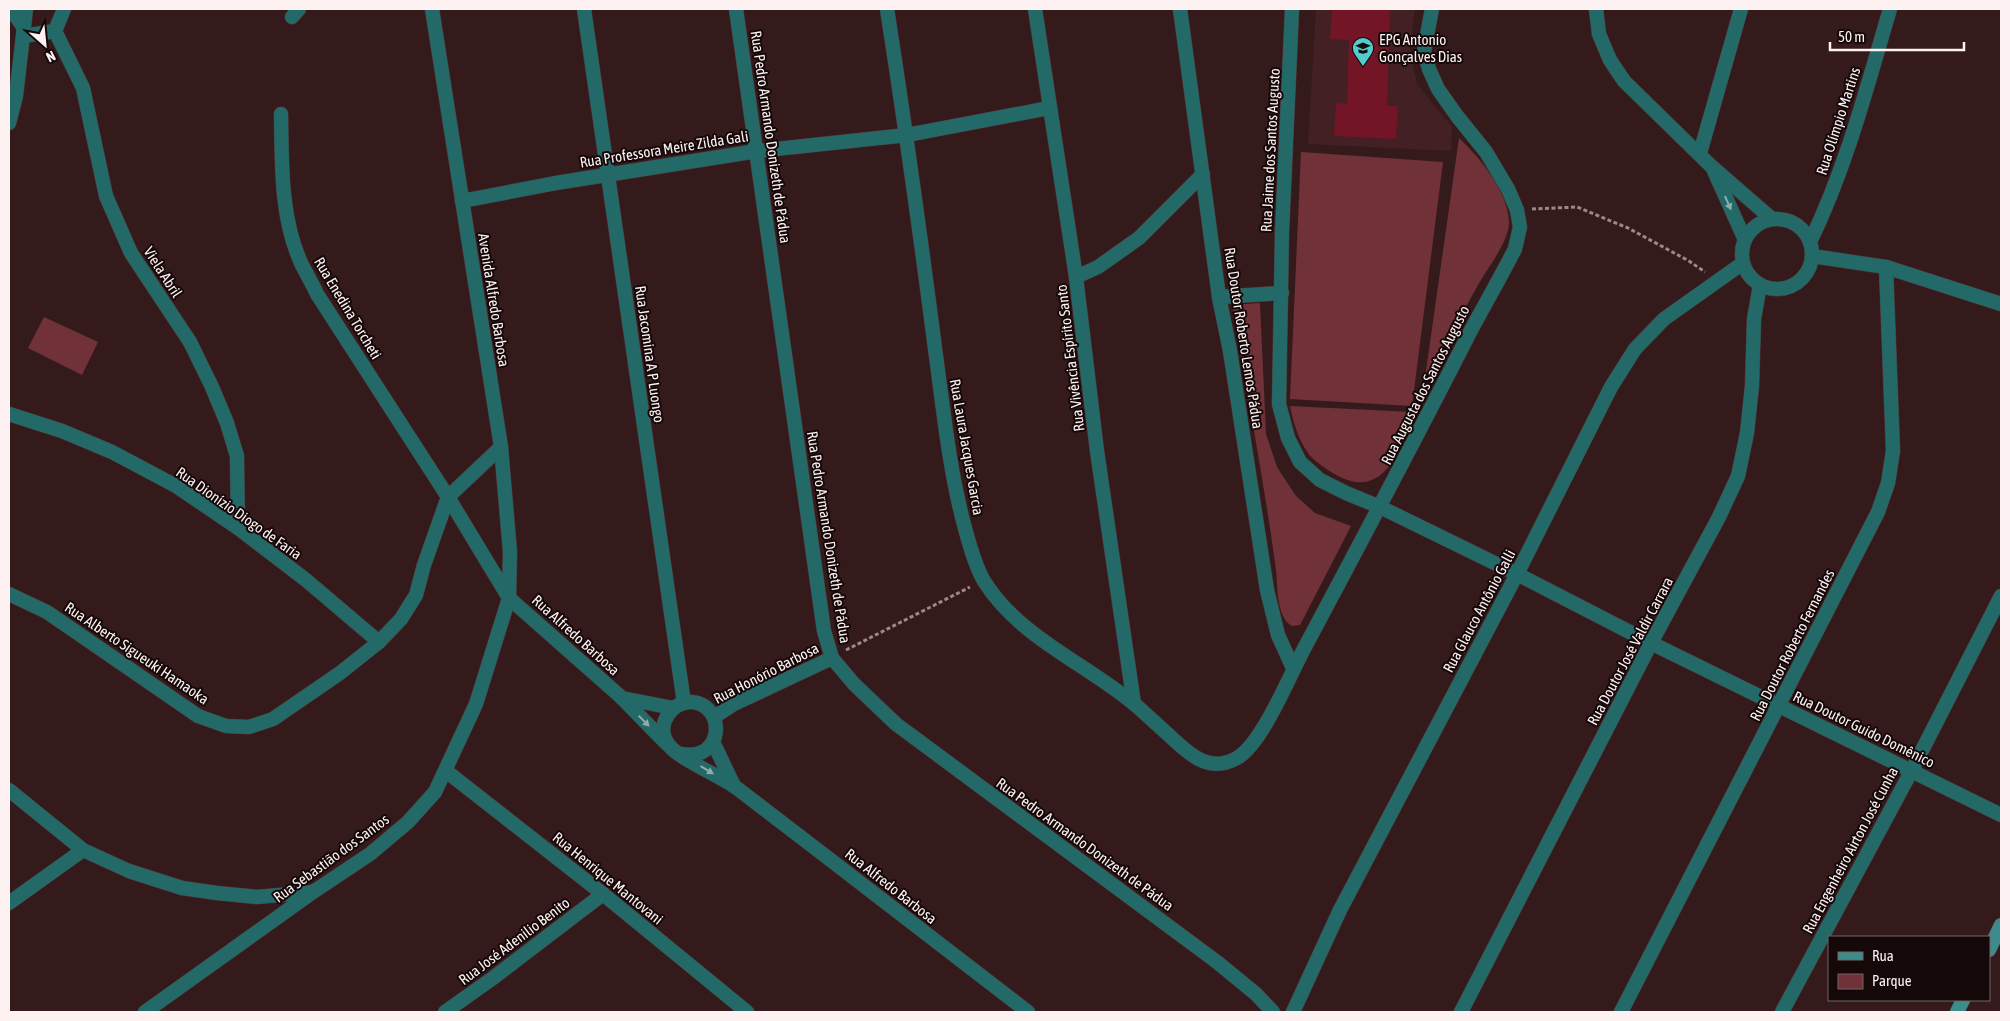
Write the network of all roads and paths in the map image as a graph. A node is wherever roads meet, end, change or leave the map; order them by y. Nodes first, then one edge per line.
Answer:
1 (10, 9) edge
2 (26, 9) edge
3 (64, 9) edge
4 (432, 9) edge
5 (584, 9) edge
6 (736, 9) edge
7 (887, 9) edge
8 (1035, 9) edge
9 (1180, 9) edge
10 (1292, 9) edge
11 (1432, 9) edge
12 (1596, 9) edge
13 (1741, 9) edge
14 (1890, 9) edge
15 (55, 31) junction
16 (24, 32) junction
17 (1049, 108) junction
18 (280, 114) dead end
19 (9, 123) edge
20 (906, 135) junction
21 (756, 151) junction
22 (1700, 153) junction
23 (1711, 166) junction
24 (1203, 174) junction
25 (608, 175) junction
26 (462, 200) junction
27 (1517, 210) junction
28 (1772, 219) junction
29 (1745, 240) junction
30 (1811, 249) junction
31 (1743, 264) junction
32 (1886, 267) junction
33 (1076, 276) junction
34 (1718, 282) junction
35 (1760, 285) junction
36 (1282, 293) junction
37 (1220, 297) junction
38 (2001, 304) edge
39 (9, 414) edge
40 (501, 448) junction
41 (448, 497) junction
42 (1364, 500) joint
43 (1380, 507) junction
44 (238, 528) junction
45 (1518, 574) junction
46 (984, 580) junction
47 (9, 594) edge
48 (2001, 596) edge
49 (509, 598) junction
50 (379, 642) junction
51 (1651, 643) junction
52 (832, 658) junction
53 (1293, 668) junction
54 (621, 697) junction
55 (1134, 704) junction
56 (678, 706) junction
57 (1779, 706) junction
58 (714, 717) junction
59 (713, 742) junction
60 (667, 744) junction
61 (681, 754) junction
62 (1226, 763) joint
63 (1912, 770) junction
64 (446, 771) junction
65 (734, 786) junction
66 (9, 790) edge
67 (2001, 815) edge
68 (83, 850) junction
69 (313, 892) junction
70 (603, 894) junction
71 (9, 903) edge
72 (2001, 926) edge
73 (1990, 948) edge
74 (144, 1012) edge
75 (445, 1012) edge
76 (746, 1012) edge
77 (1028, 1012) edge
78 (1273, 1012) edge
79 (1292, 1012) edge
80 (1461, 1012) edge
81 (1621, 1012) edge
82 (1782, 1012) edge

1 - 16 street
2 - 16 street
3 - 15 street
4 - 26 street, Avenida Alfredo Barbosa
5 - 25 street, Rua Jacomina A P Luongo
6 - 21 street, Rua Pedro Armando Donizeth de Pádua
7 - 20 street, Rua Laura Jacques Garcia
8 - 17 street, Rua Vivência Espírito Santo
9 - 24 street, Rua Doutor Roberto Lemos Pádua
10 - 36 street, Rua Jaime dos Santos Augusto
11 - 27 street, Rua Augusta dos Santos Augusto
12 - 22 street
13 - 22 street
14 - 30 street, Rua Olímpio Martins
15 - 16 street
15 - 44 street, Viela Abril
16 - 19 street
17 - 20 street, Rua Professora Meire Zilda Gali
17 - 33 street, Rua Vivência Espírito Santo
18 - 41 street, Rua Enedina Torcheti
20 - 21 street, Rua Professora Meire Zilda Gali
20 - 46 street, Rua Laura Jacques Garcia
21 - 25 street, Rua Professora Meire Zilda Gali
21 - 52 street, Rua Pedro Armando Donizeth de Pádua
22 - 23 street
23 - 28 street
23 -> 29 street
24 - 33 street
24 - 37 street, Rua Doutor Roberto Lemos Pádua
25 - 26 street, Rua Professora Meire Zilda Gali
25 - 56 street, Rua Jacomina A P Luongo
26 - 40 street, Avenida Alfredo Barbosa
27 - 34 path
27 - 43 street, Rua Augusta dos Santos Augusto
28 - 29 street
28 - 30 street
29 - 31 street
30 - 32 street
30 - 35 street
31 - 34 street, Rua Glauco Antônio Galli
31 - 35 street
32 - 38 street
32 - 57 street, Rua Doutor Roberto Fernandes
33 - 55 street, Rua Vivência Espírito Santo
34 - 45 street, Rua Glauco Antônio Galli
35 - 51 street, Rua Doutor José Valdir Carrara
36 - 37 street
36 - 42 street, Rua Jaime dos Santos Augusto
37 - 53 street, Rua Doutor Roberto Lemos Pádua
39 - 44 street, Rua Dionízio Diogo de Faria
40 - 41 street, Rua Alberto Sigueuki Hamaoka
40 - 49 street, Avenida Alfredo Barbosa
41 - 49 street, Rua Enedina Torcheti
41 - 50 street, Rua Alberto Sigueuki Hamaoka
42 - 43 street, Rua Doutor Guido Domênico
43 - 45 street, Rua Doutor Guido Domênico
43 - 53 street, Rua Augusta dos Santos Augusto
44 - 50 street, Rua Dionízio Diogo de Faria
45 - 51 street, Rua Doutor Guido Domênico
45 - 79 street, Rua Glauco Antônio Galli
46 - 52 path
46 - 55 street, Rua Laura Jacques Garcia
47 - 50 street, Rua Alberto Sigueuki Hamaoka
48 - 63 street, Rua Engenheiro Airton José Cunha
49 - 54 street, Rua Alfredo Barbosa
49 - 64 street, Rua Sebastião dos Santos
51 - 57 street, Rua Doutor Guido Domênico
51 - 80 street, Rua Doutor José Valdir Carrara
52 - 58 street, Rua Honório Barbosa
52 - 78 street, Rua Pedro Armando Donizeth de Pádua
53 - 62 street, Rua Augusta dos Santos Augusto
54 - 56 street, Rua Alfredo Barbosa
54 -> 60 street, Rua Alfredo Barbosa
55 - 62 street, Rua Laura Jacques Garcia
56 - 58 street
56 - 60 street
57 - 63 street, Rua Doutor Guido Domênico
57 - 81 street, Rua Doutor Roberto Fernandes
58 - 59 street
59 - 61 street
59 - 65 street, Rua Alfredo Barbosa
60 - 61 street
61 -> 65 street, Rua Alfredo Barbosa
63 - 67 street, Rua Doutor Guido Domênico
63 - 82 street, Rua Engenheiro Airton José Cunha
64 - 69 street, Rua Sebastião dos Santos
64 - 70 street, Rua Henrique Mantovani
65 - 77 street, Rua Alfredo Barbosa
66 - 68 street
68 - 69 street
68 - 71 street
69 - 74 street, Rua Sebastião dos Santos
70 - 75 street, Rua José Adenilio Benito
70 - 76 street, Rua Henrique Mantovani
72 - 73 main road

